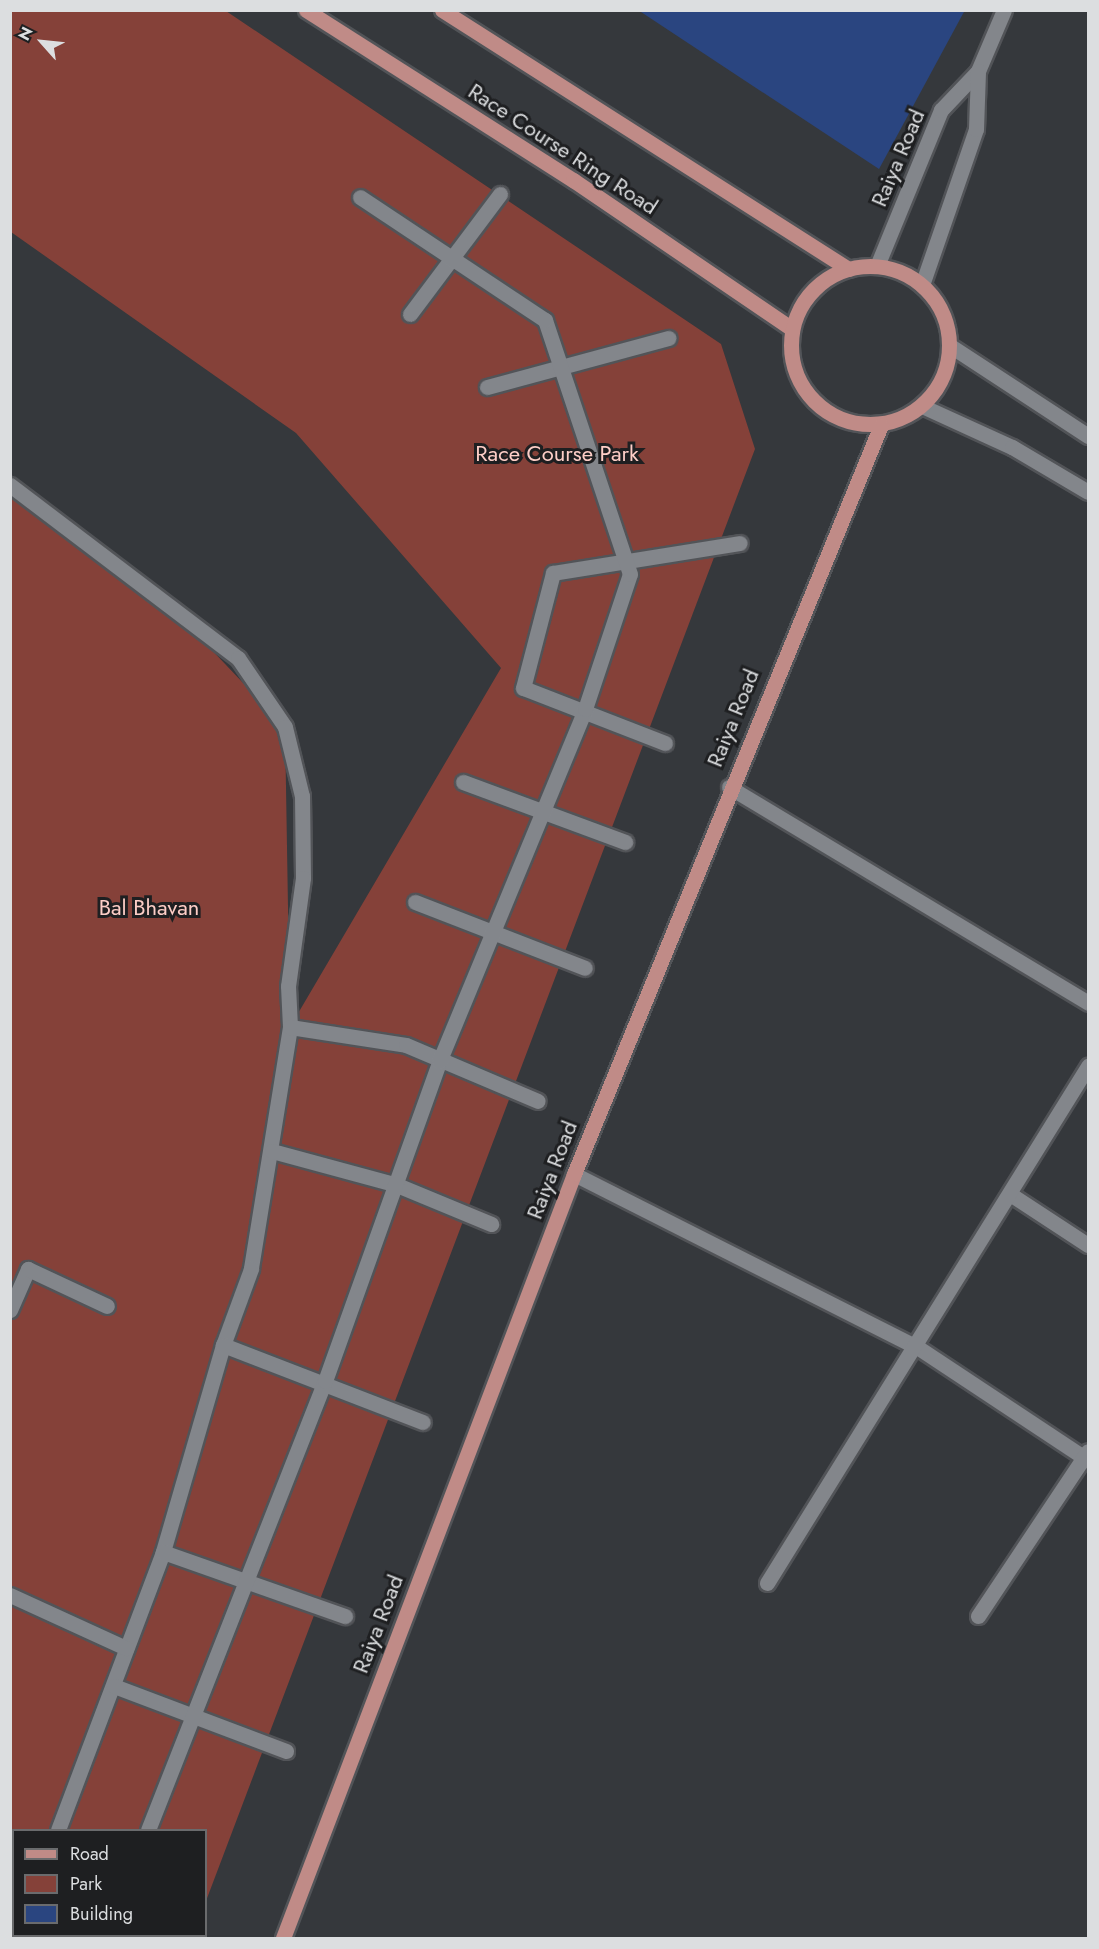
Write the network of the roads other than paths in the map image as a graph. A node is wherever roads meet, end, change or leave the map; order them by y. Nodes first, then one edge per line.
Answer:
1 (306, 10) edge
2 (442, 10) edge
3 (1004, 10) edge
4 (978, 71) junction
5 (500, 195) dead end
6 (360, 197) dead end
7 (449, 256) junction
8 (877, 266) junction
9 (849, 269) junction
10 (922, 285) junction
11 (410, 314) dead end
12 (792, 329) junction
13 (669, 338) dead end
14 (949, 345) junction
15 (562, 369) junction
16 (487, 387) dead end
17 (922, 406) junction
18 (881, 425) junction
19 (1089, 436) edge
20 (10, 485) edge
21 (1089, 492) edge
22 (740, 543) dead end
23 (625, 559) junction
24 (585, 709) junction
25 (665, 743) dead end
26 (463, 782) dead end
27 (729, 787) junction
28 (544, 814) junction
29 (626, 842) dead end
30 (416, 902) dead end
31 (495, 935) junction
32 (585, 968) dead end
33 (1089, 1003) edge
34 (290, 1027) junction
35 (439, 1062) junction
36 (1089, 1066) edge
37 (538, 1101) dead end
38 (272, 1151) junction
39 (574, 1174) junction
40 (397, 1185) junction
41 (1010, 1194) junction
42 (491, 1224) dead end
43 (1089, 1245) edge
44 (107, 1306) dead end
45 (10, 1310) edge
46 (222, 1345) junction
47 (917, 1347) junction
48 (325, 1381) junction
49 (423, 1422) dead end
50 (1087, 1456) edge
51 (163, 1552) junction
52 (241, 1582) junction
53 (767, 1583) dead end
54 (10, 1595) edge
55 (345, 1616) dead end
56 (978, 1616) dead end
57 (126, 1648) junction
58 (114, 1686) junction
59 (191, 1714) junction
60 (286, 1751) dead end
61 (58, 1829) edge
62 (148, 1829) edge
63 (282, 1938) edge

1 - 12 main road, Race Course Ring Road
2 - 9 main road
3 - 4 street, Raiya Road
4 - 8 street, Raiya Road
4 - 10 street
5 - 7 street
6 - 7 street
7 - 11 street
7 - 15 street
8 - 9 main road
8 - 10 main road
9 - 12 main road
10 - 14 main road
12 - 18 main road
13 - 15 street
14 - 17 main road
14 - 19 street
15 - 16 street
15 - 23 street
17 - 18 main road
17 - 21 street
18 - 27 main road, Raiya Road
20 - 34 street
22 - 23 street
23 - 24 street
23 - 24 street
24 - 25 street
24 - 28 street
26 - 28 street
27 - 33 street
27 - 39 main road, Raiya Road
28 - 29 street
28 - 31 street
30 - 31 street
31 - 32 street
31 - 35 street
34 - 35 street
34 - 38 street
35 - 37 street
35 - 40 street
36 - 41 street
38 - 40 street
38 - 46 street
39 - 47 street
39 - 63 main road, Raiya Road
40 - 42 street
40 - 48 street
41 - 43 street
41 - 47 street
44 - 45 street
46 - 48 street
46 - 51 street
47 - 50 street
47 - 53 street
48 - 49 street
48 - 52 street
50 - 56 street
51 - 52 street
51 - 57 street
52 - 55 street
52 - 59 street
54 - 57 street
57 - 58 street
58 - 59 street
58 - 61 street
59 - 60 street
59 - 62 street

